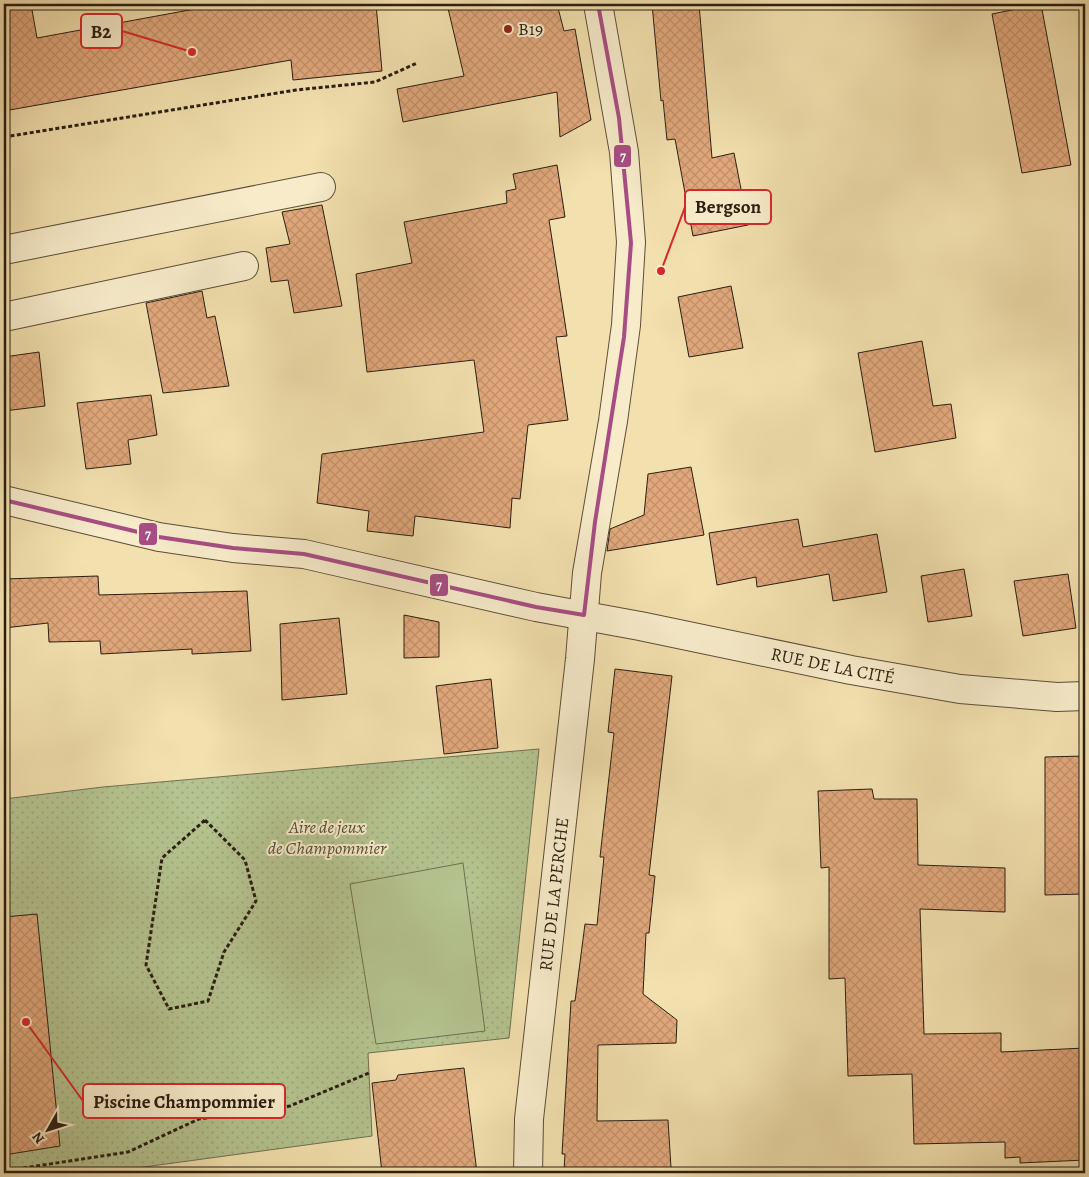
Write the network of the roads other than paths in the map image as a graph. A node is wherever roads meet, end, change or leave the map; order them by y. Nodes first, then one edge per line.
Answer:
1 (598, 4) edge
2 (321, 187) dead end
3 (4, 250) edge
4 (244, 266) dead end
5 (4, 317) edge
6 (4, 500) edge
7 (584, 615) junction
8 (1085, 696) edge
9 (528, 1173) edge

1 - 7 street, RUE DE LA PERCHE
2 - 3 street
4 - 5 street
6 - 7 street, RUE DE LA CITÉ
7 - 8 street, RUE DE LA CITÉ
7 - 9 street, RUE DE LA PERCHE

